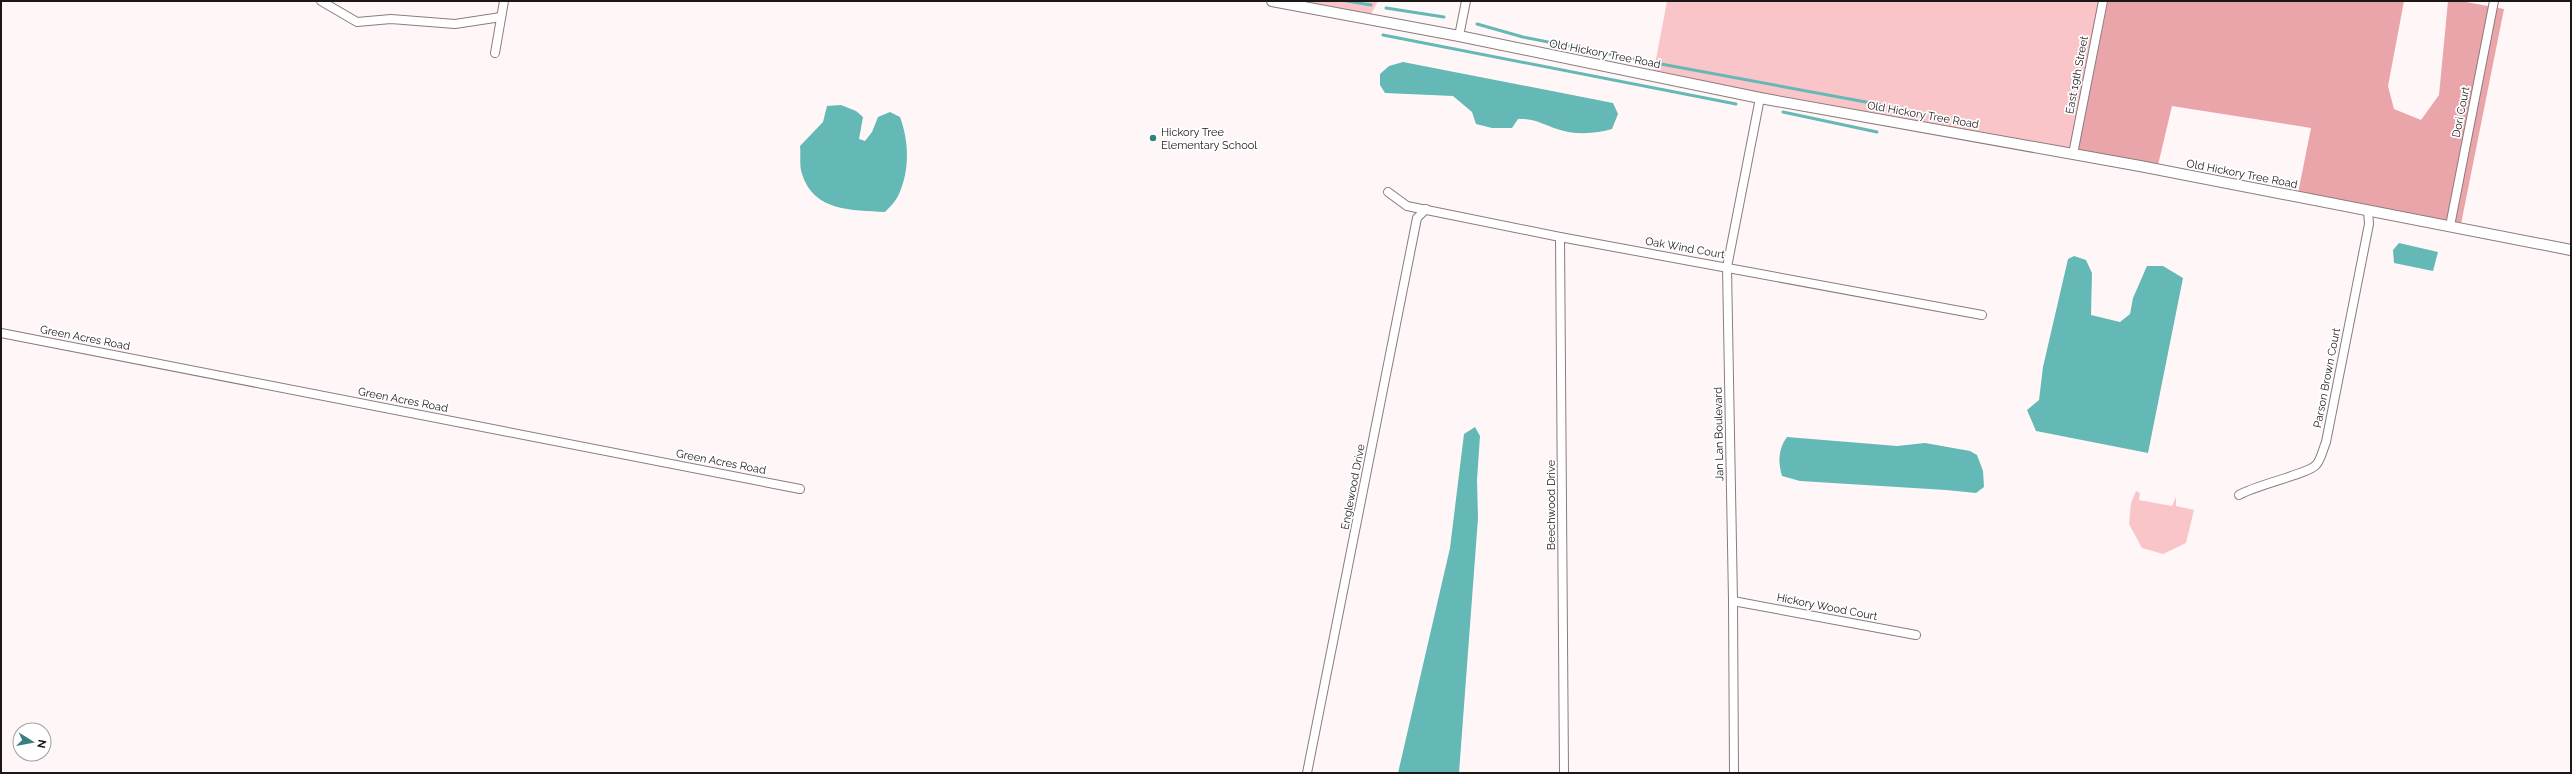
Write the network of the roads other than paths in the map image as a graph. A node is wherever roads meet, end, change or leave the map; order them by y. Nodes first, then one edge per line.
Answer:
1 (321, 1) edge
2 (504, 1) edge
3 (1272, 1) edge
4 (1466, 1) edge
5 (2103, 1) edge
6 (2494, 1) edge
7 (501, 17) junction
8 (1459, 36) junction
9 (495, 53) dead end
10 (1760, 98) junction
11 (2073, 154) junction
12 (1388, 192) dead end
13 (1426, 209) junction
14 (2368, 211) junction
15 (2450, 226) junction
16 (1560, 237) junction
17 (2571, 250) edge
18 (1727, 267) junction
19 (1982, 315) dead end
20 (1, 333) edge
21 (800, 489) dead end
22 (2238, 495) dead end
23 (1734, 601) junction
24 (1916, 635) dead end
25 (1307, 773) edge
26 (1564, 773) edge
27 (1734, 773) edge

1 - 7 street
2 - 7 street
3 - 8 street, Old Hickory Tree Road
4 - 8 street
5 - 11 street, East 19th Street
6 - 15 street, Dori Court
7 - 9 street
8 - 10 street, Old Hickory Tree Road
10 - 11 street, Old Hickory Tree Road
10 - 18 street, Jan Lan Boulevard
11 - 14 street, Old Hickory Tree Road
12 - 13 street, Oak Wind Court
13 - 16 street, Oak Wind Court
13 - 25 street, Englewood Drive
14 - 15 street, Old Hickory Tree Road
14 - 22 street, Parson Brown Court
15 - 17 street, Old Hickory Tree Road
16 - 18 street, Oak Wind Court
16 - 26 street, Beechwood Drive
18 - 19 street, Oak Wind Court
18 - 23 street, Jan Lan Boulevard
20 - 21 street, Green Acres Road
23 - 24 street, Hickory Wood Court
23 - 27 street, Jan Lan Boulevard

